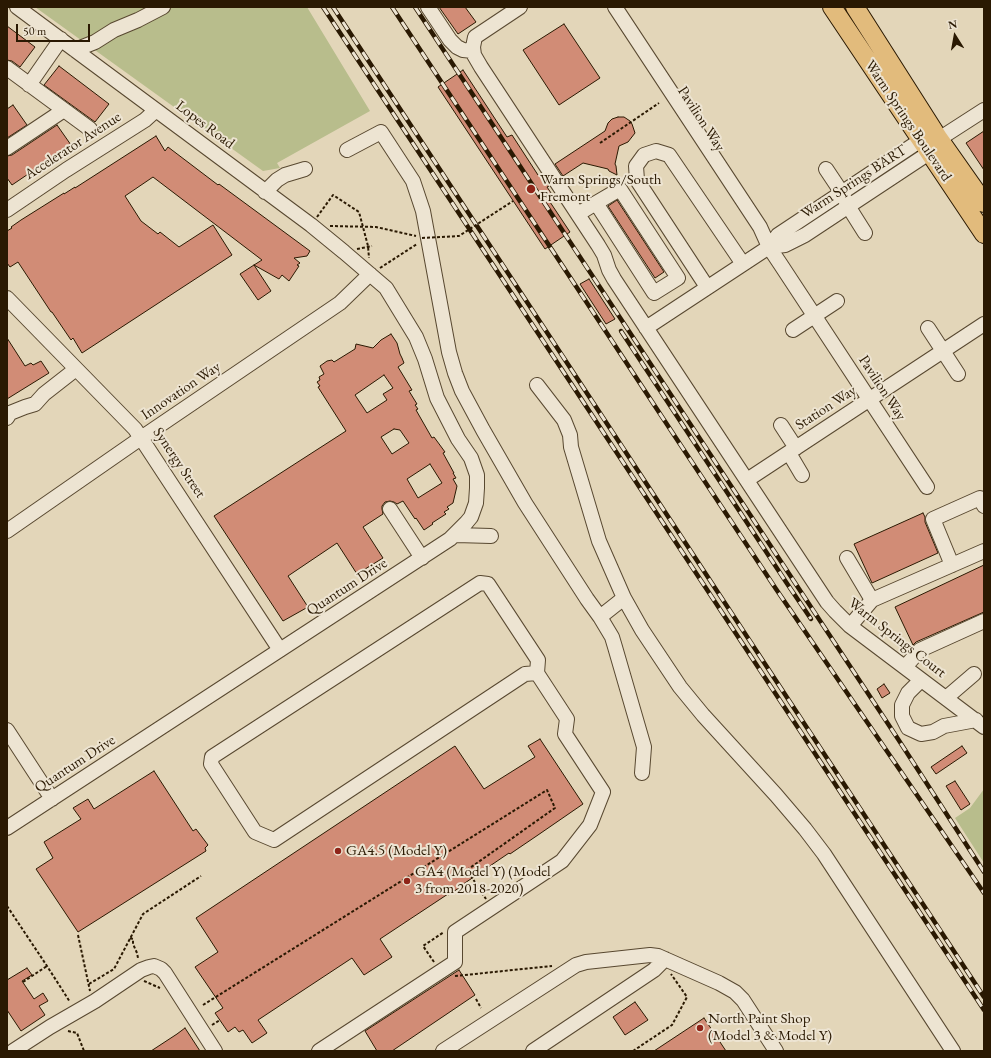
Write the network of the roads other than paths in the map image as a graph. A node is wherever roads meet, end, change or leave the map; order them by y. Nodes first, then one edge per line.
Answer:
1 (17, 7) edge
2 (162, 7) edge
3 (428, 7) edge
4 (520, 7) edge
5 (606, 7) edge
6 (615, 7) edge
7 (832, 7) edge
8 (855, 7) edge
9 (61, 39) junction
10 (474, 45) junction
11 (75, 50) junction
12 (7, 68) edge
13 (29, 85) junction
14 (64, 110) junction
15 (156, 110) junction
16 (984, 110) edge
17 (90, 129) dead end
18 (930, 144) junction
19 (7, 148) edge
20 (347, 150) dead end
21 (305, 169) dead end
22 (826, 169) dead end
23 (265, 192) junction
24 (842, 193) junction
25 (596, 203) junction
26 (984, 203) edge
27 (848, 206) junction
28 (7, 210) edge
29 (578, 214) junction
30 (865, 233) dead end
31 (984, 234) edge
32 (769, 247) junction
33 (743, 264) junction
34 (370, 274) junction
35 (707, 287) junction
36 (7, 298) edge
37 (837, 301) dead end
38 (814, 316) junction
39 (984, 324) edge
40 (646, 328) junction
41 (928, 328) dead end
42 (792, 330) dead end
43 (943, 351) junction
44 (76, 369) junction
45 (958, 374) dead end
46 (537, 385) dead end
47 (870, 400) junction
48 (7, 418) edge
49 (781, 425) dead end
50 (141, 438) junction
51 (793, 450) junction
52 (802, 474) dead end
53 (747, 480) junction
54 (927, 487) dead end
55 (984, 506) edge
56 (390, 509) dead end
57 (7, 531) edge
58 (456, 534) junction
59 (491, 536) dead end
60 (984, 551) edge
61 (422, 558) junction
62 (847, 558) dead end
63 (952, 565) junction
64 (624, 598) junction
65 (872, 600) junction
66 (600, 617) junction
67 (984, 621) edge
68 (850, 626) junction
69 (280, 650) junction
70 (905, 667) junction
71 (537, 673) junction
72 (974, 674) dead end
73 (921, 680) junction
74 (946, 698) junction
75 (980, 723) edge
76 (7, 730) edge
77 (642, 773) dead end
78 (52, 799) junction
79 (7, 828) edge
80 (665, 959) junction
81 (13, 1051) edge
82 (215, 1051) edge
83 (318, 1051) edge
84 (443, 1051) edge
85 (533, 1051) edge
86 (776, 1051) edge
87 (953, 1051) edge

1 - 9 street, Lopes Road
2 - 11 street
3 - 10 street
4 - 10 street
5 - 32 street, Pavilion Way
6 - 32 street, Pavilion Way
7 - 18 main road, Warm Springs Boulevard
8 - 18 main road, Warm Springs Boulevard
9 - 11 street, Lopes Road
9 - 13 street
10 - 29 street, Warm Springs Court
11 - 15 street, Lopes Road
12 - 13 street
13 - 14 street
14 - 17 street
14 - 19 street
15 - 23 street, Lopes Road
15 - 28 street, Accelerator Avenue
16 - 18 street
18 - 24 street, Warm Springs BART
18 - 26 main road, Warm Springs Boulevard
18 - 27 street, Warm Springs BART
18 - 31 main road, Warm Springs Boulevard
20 - 66 street
21 - 23 street
22 - 24 street
23 - 34 street, Lopes Road
24 - 27 street
24 - 32 street, Warm Springs BART
25 - 25 street
25 - 29 street
27 - 30 street
27 - 32 street, Warm Springs BART
29 - 40 street, Warm Springs Court
32 - 33 street
32 - 38 street, Pavilion Way
33 - 35 street
33 - 35 street
34 - 50 street, Innovation Way
34 - 58 street, Quantum Drive
35 - 40 street
36 - 44 street, Synergy Street
37 - 38 street
38 - 42 street
38 - 47 street, Pavilion Way
39 - 43 street, Station Way
40 - 53 street, Warm Springs Court
41 - 43 street
43 - 45 street
43 - 47 street, Station Way
44 - 48 street
44 - 50 street, Synergy Street
46 - 64 street
47 - 51 street, Station Way
47 - 54 street, Pavilion Way
49 - 51 street
50 - 57 street, Innovation Way
50 - 69 street, Synergy Street
51 - 52 street
51 - 53 street, Station Way
53 - 68 street, Warm Springs Court
55 - 63 street
56 - 61 street
58 - 59 street
58 - 61 street, Quantum Drive
60 - 63 street
61 - 69 street, Quantum Drive
62 - 65 street
63 - 65 street
64 - 66 street
64 - 87 street
65 - 68 street
66 - 77 street
67 - 70 street
68 - 70 street, Warm Springs Court
69 - 78 street, Quantum Drive
70 - 73 street, Warm Springs Court
71 - 71 street
71 - 83 street
72 - 74 street
73 - 74 street, Warm Springs Court
73 - 75 street
74 - 75 street, Warm Springs Court
76 - 78 street
78 - 79 street, Quantum Drive
80 - 84 street
80 - 85 street
80 - 86 street
81 - 82 street

